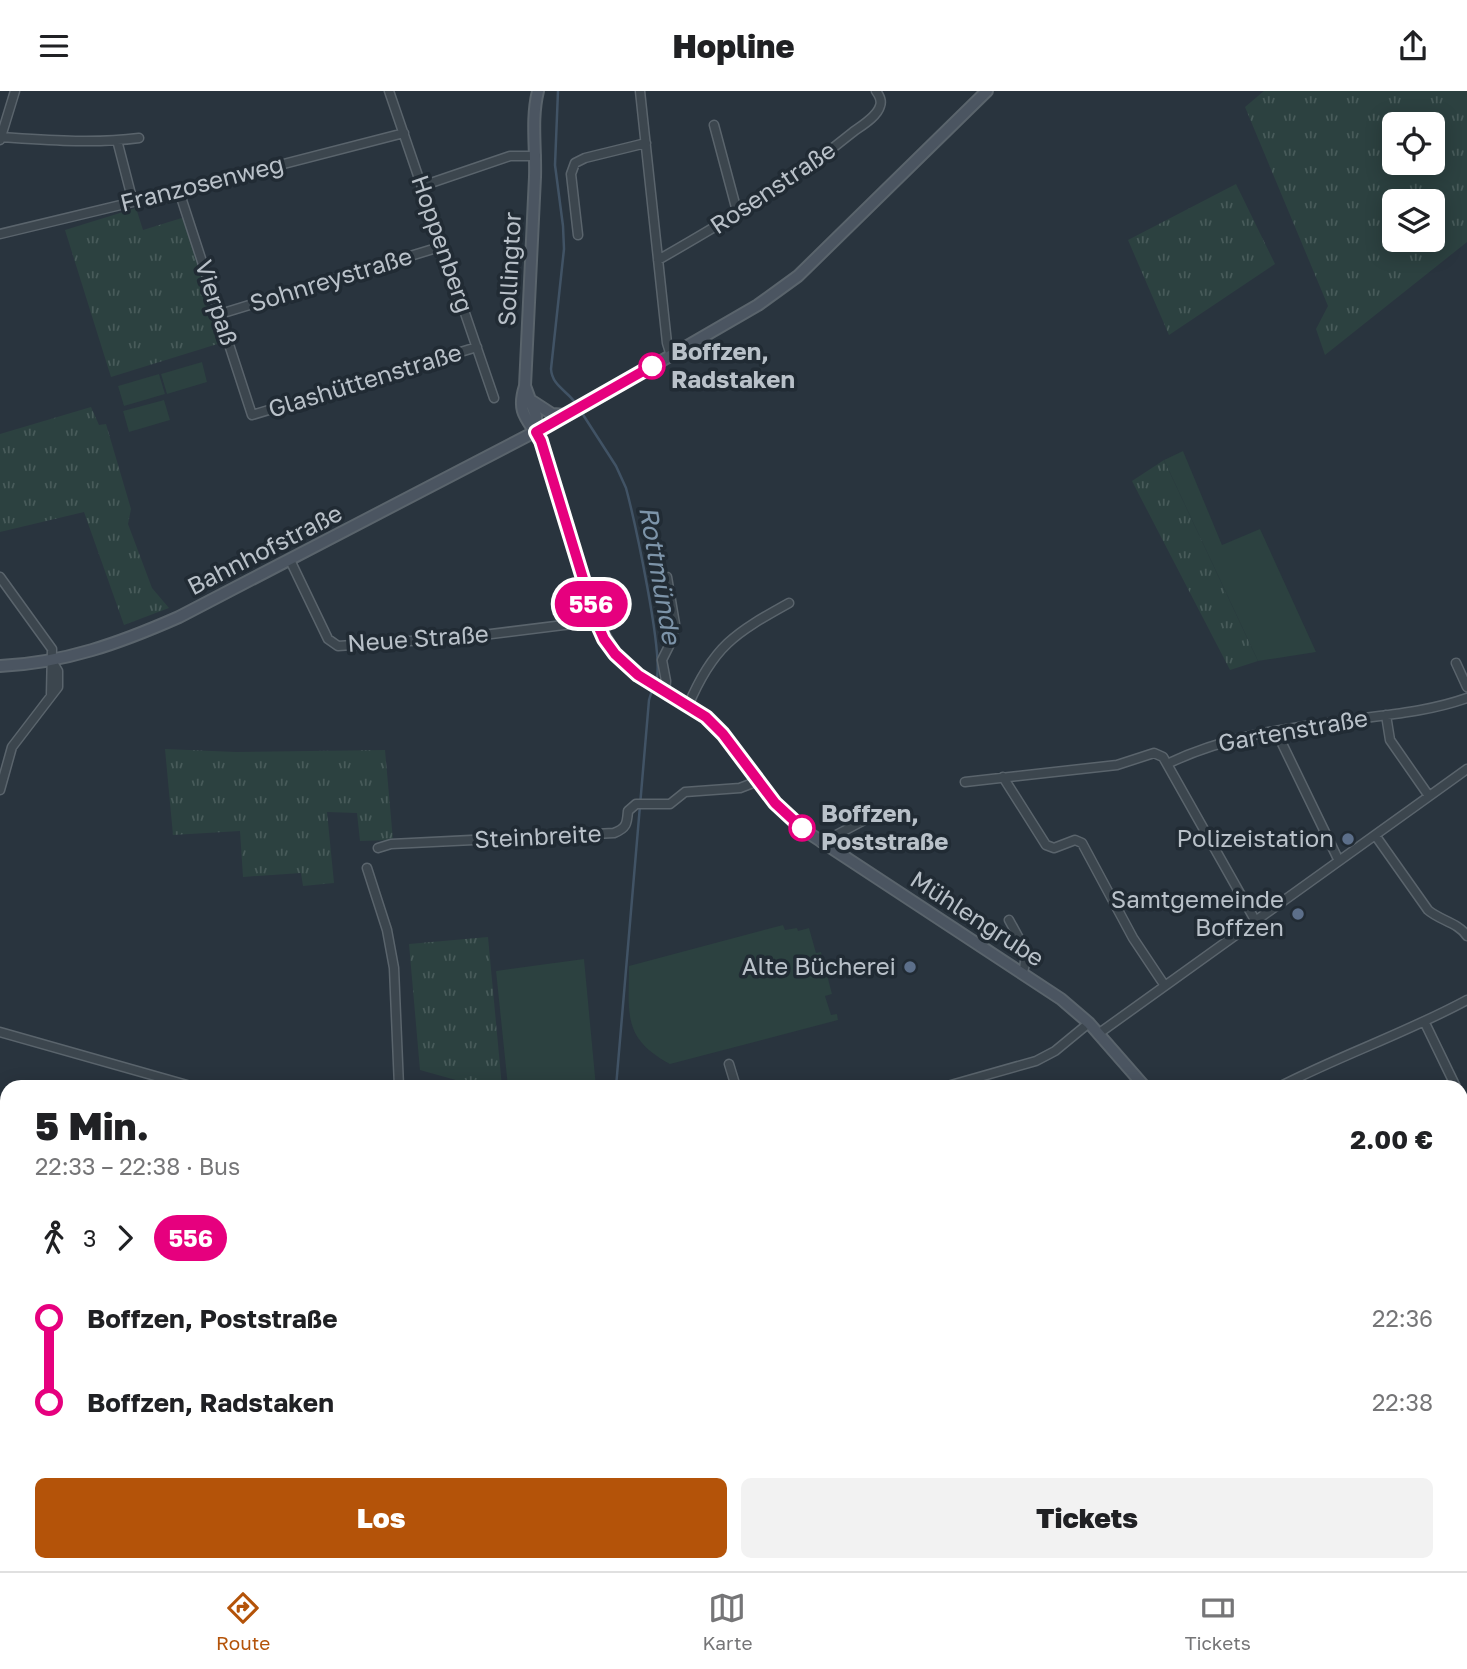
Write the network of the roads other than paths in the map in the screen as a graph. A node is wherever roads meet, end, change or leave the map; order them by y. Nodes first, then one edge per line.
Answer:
1 (15, 91) edge
2 (390, 91) edge
3 (539, 91) edge
4 (640, 91) edge
5 (876, 91) edge
6 (987, 91) edge
7 (714, 125) dead end
8 (404, 133) junction
9 (0, 138) edge
10 (139, 138) dead end
11 (117, 141) junction
12 (646, 143) junction
13 (536, 155) junction
14 (422, 186) junction
15 (179, 191) junction
16 (133, 202) junction
17 (738, 215) junction
18 (0, 234) edge
19 (578, 235) dead end
20 (443, 246) junction
21 (658, 260) junction
22 (220, 314) junction
23 (477, 347) junction
24 (671, 356) junction
25 (525, 386) junction
26 (494, 398) dead end
27 (532, 401) junction
28 (576, 411) junction
29 (252, 415) joint
30 (536, 432) junction
31 (289, 561) junction
32 (0, 577) edge
33 (667, 577) dead end
34 (789, 603) dead end
35 (596, 621) junction
36 (52, 661) junction
37 (1456, 663) dead end
38 (0, 666) edge
39 (1467, 687) edge
40 (657, 688) junction
41 (1467, 698) edge
42 (688, 706) junction
43 (1386, 715) junction
44 (1276, 731) junction
45 (1167, 764) junction
46 (1467, 769) edge
47 (1003, 777) junction
48 (758, 781) junction
49 (965, 782) dead end
50 (0, 790) edge
51 (1429, 796) junction
52 (874, 815) dead end
53 (1375, 835) junction
54 (821, 843) junction
55 (378, 848) dead end
56 (1339, 860) junction
57 (367, 868) dead end
58 (1009, 920) dead end
59 (1255, 920) junction
60 (1467, 936) edge
61 (1022, 974) junction
62 (1165, 986) junction
63 (1467, 1000) edge
64 (1089, 1023) junction
65 (1425, 1023) junction
66 (0, 1032) edge
67 (1098, 1034) junction
68 (729, 1064) dead end
69 (169, 1080) edge
70 (399, 1080) edge
71 (732, 1080) edge
72 (969, 1080) edge
73 (1139, 1080) edge
74 (1293, 1080) edge
75 (1453, 1080) edge

1 - 9 street
2 - 8 street, Hoppenberg
3 - 13 main road, Sollingtor
4 - 12 street
5 - 17 street, Rosenstraße
6 - 24 main road, Bahnhofstraße
7 - 17 street
8 - 14 street, Hoppenberg
8 - 15 street, Franzosenweg
9 - 11 street
10 - 11 street
11 - 16 street
12 - 19 street
12 - 21 street
13 - 14 street
13 - 25 main road, Sollingtor
14 - 20 street, Hoppenberg
15 - 16 street, Franzosenweg
15 - 22 street, Vierpaß
16 - 18 street, Franzosenweg
17 - 21 street, Rosenstraße
20 - 22 street, Sohnreystraße
20 - 23 street, Hoppenberg
21 - 24 street
22 - 29 street, Vierpaß
23 - 26 street, Hoppenberg
23 - 29 street, Glashüttenstraße
24 - 28 main road, Bahnhofstraße
25 - 27 main road, Sollingtor
25 - 30 main road, Sollingtor
27 - 28 main road
27 - 30 main road, Sollingtor
28 - 30 main road, Bahnhofstraße
30 - 31 main road, Bahnhofstraße
30 - 35 main road, Mühlengrube
31 - 35 street, Neue Straße
31 - 36 main road, Bahnhofstraße
32 - 36 street
33 - 40 street
34 - 42 street
35 - 40 main road, Mühlengrube
36 - 38 main road, Bahnhofstraße
36 - 50 street
37 - 39 street
40 - 42 main road, Mühlengrube
41 - 43 street, Gartenstraße
42 - 48 main road, Mühlengrube
43 - 44 street, Gartenstraße
43 - 51 street
44 - 45 street, Gartenstraße
44 - 56 street
45 - 47 street
45 - 59 street
46 - 51 street
47 - 49 street
47 - 62 street
48 - 54 main road, Mühlengrube
48 - 55 street, Steinbreite
51 - 53 street
52 - 54 street
53 - 56 street
53 - 60 street
54 - 61 main road, Mühlengrube
56 - 59 street
57 - 70 street
58 - 61 street
59 - 62 street
61 - 64 main road, Mühlengrube
62 - 67 street
63 - 65 street
64 - 67 main road, Mühlengrube
64 - 72 street
65 - 74 street
65 - 75 street
66 - 69 street
67 - 73 main road, Mühlengrube
68 - 71 street

